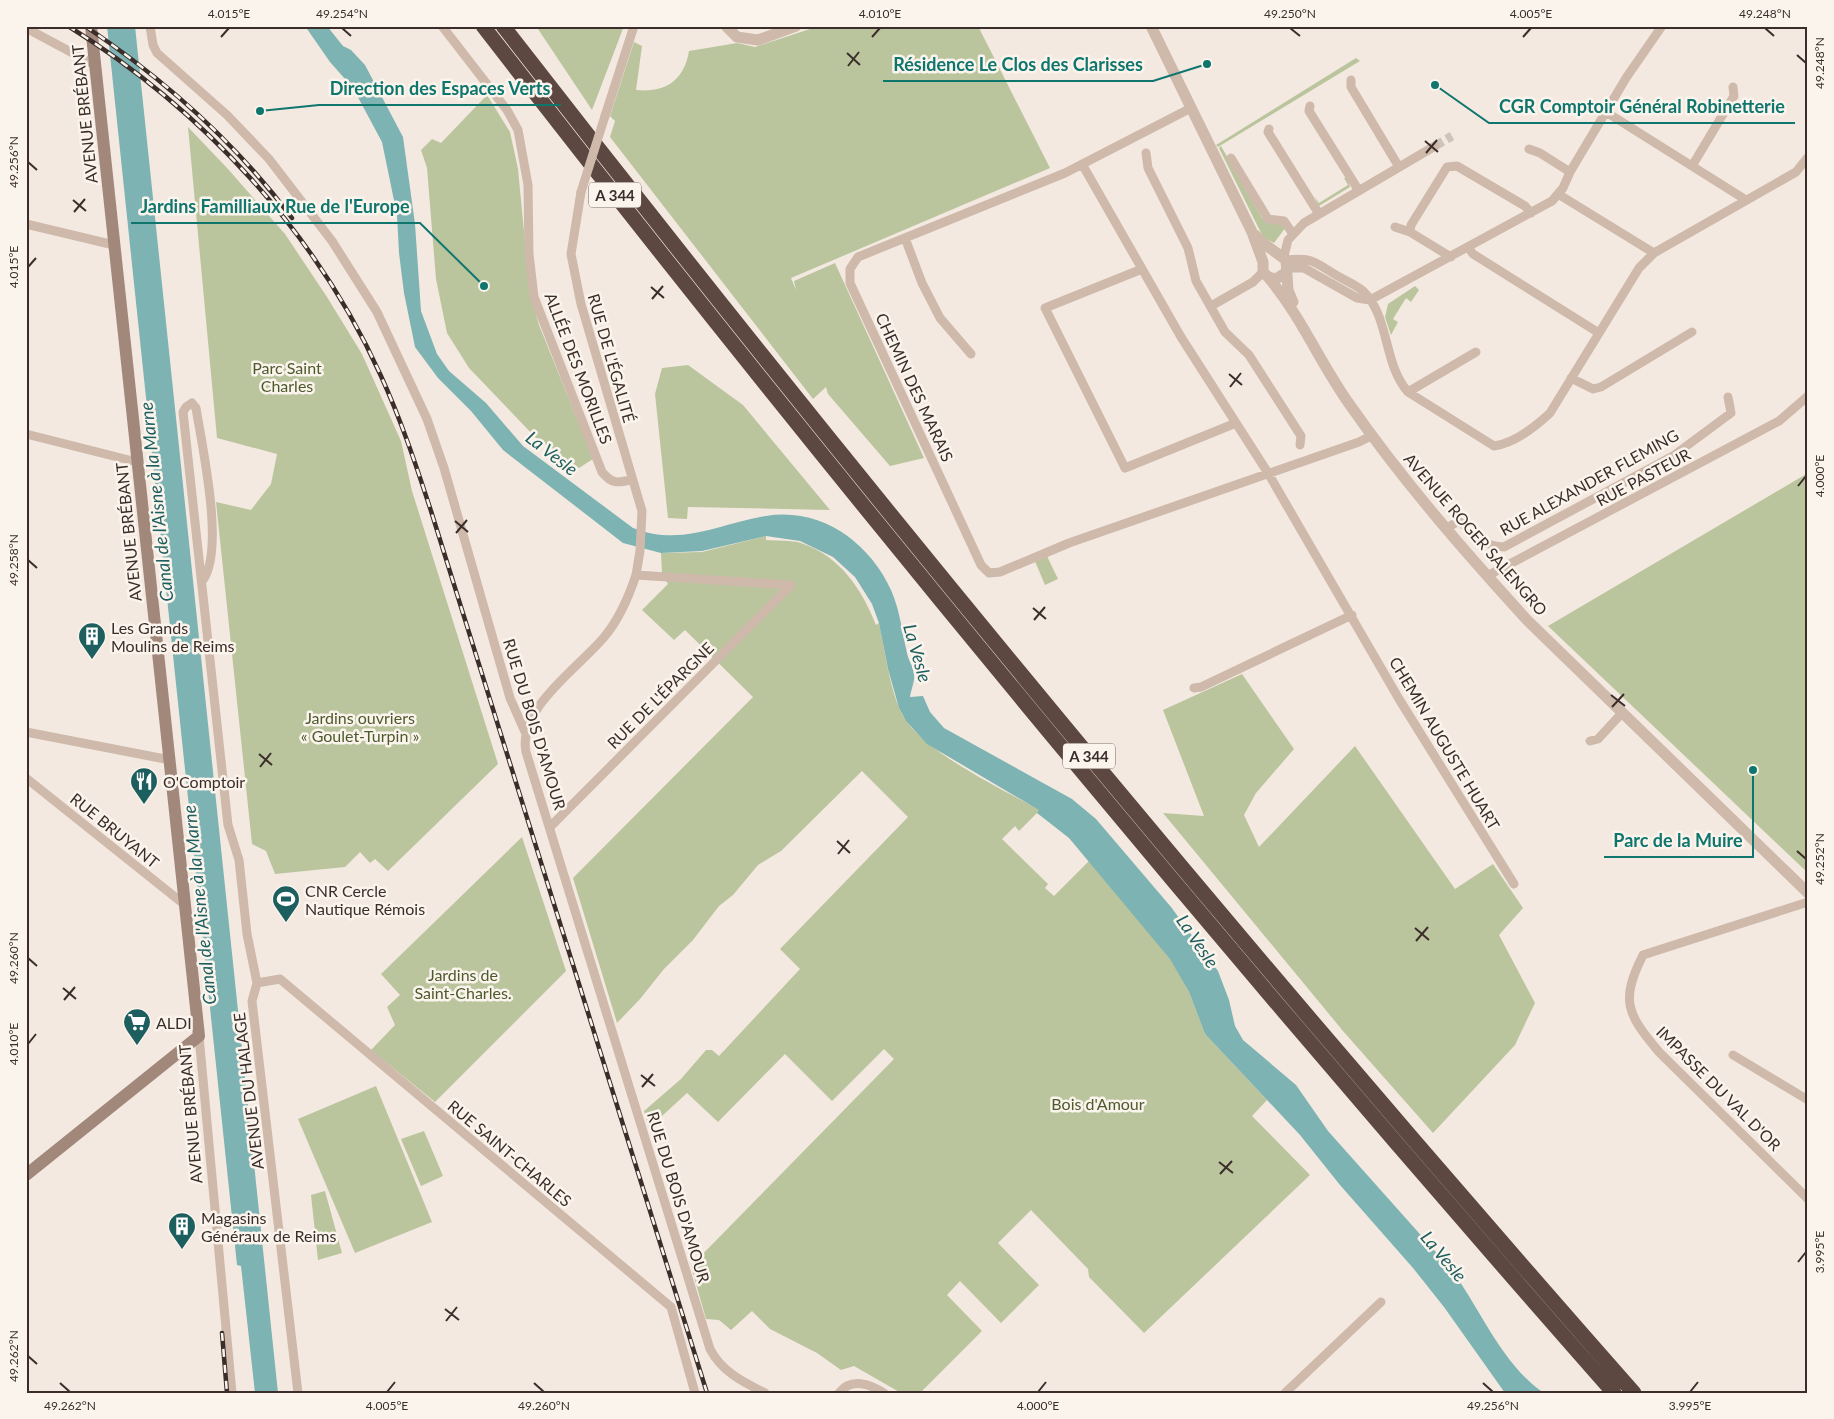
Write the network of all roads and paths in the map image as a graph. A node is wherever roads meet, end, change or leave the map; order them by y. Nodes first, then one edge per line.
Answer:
1 (91, 26) edge
2 (150, 26) edge
3 (442, 26) edge
4 (483, 26) edge
5 (503, 26) edge
6 (512, 26) edge
7 (634, 26) edge
8 (726, 26) edge
9 (796, 26) edge
10 (1151, 26) edge
11 (1662, 26) edge
12 (26, 28) edge
13 (95, 65) junction
14 (541, 74) junction
15 (1351, 80) dead end
16 (1733, 87) dead end
17 (1310, 106) dead end
18 (1192, 108) junction
19 (1606, 112) junction
20 (1270, 129) dead end
21 (1435, 146) tunnel mouth
22 (1529, 149) dead end
23 (1146, 153) dead end
24 (1231, 158) dead end
25 (1808, 158) edge
26 (1082, 164) junction
27 (1692, 166) junction
28 (1399, 167) junction
29 (1570, 172) junction
30 (1358, 191) junction
31 (1558, 194) junction
32 (1746, 200) junction
33 (1531, 213) junction
34 (1319, 214) junction
35 (26, 224) edge
36 (1395, 226) dead end
37 (1252, 232) junction
38 (1410, 232) junction
39 (1293, 234) junction
40 (905, 238) junction
41 (114, 244) junction
42 (1468, 247) junction
43 (1654, 253) junction
44 (1451, 257) junction
45 (1284, 262) junction
46 (1142, 269) junction
47 (1265, 270) junction
48 (1370, 300) junction
49 (1210, 306) junction
50 (1300, 320) junction
51 (1692, 332) dead end
52 (1599, 333) junction
53 (1476, 352) dead end
54 (971, 354) dead end
55 (1571, 378) junction
56 (1408, 392) junction
57 (1808, 396) edge
58 (1728, 397) dead end
59 (1236, 423) junction
60 (26, 434) edge
61 (1371, 436) junction
62 (1300, 445) dead end
63 (137, 462) junction
64 (1268, 473) junction
65 (631, 480) junction
66 (1446, 529) junction
67 (636, 574) junction
68 (1487, 576) junction
69 (202, 580) junction
70 (1352, 615) junction
71 (1194, 688) dead end
72 (1622, 713) junction
73 (26, 732) edge
74 (525, 732) junction
75 (1590, 741) dead end
76 (170, 760) junction
77 (26, 778) edge
78 (550, 827) junction
79 (1514, 884) dead end
80 (1808, 893) edge
81 (1808, 902) edge
82 (184, 905) junction
83 (254, 979) junction
84 (199, 1036) junction
85 (1733, 1054) dead end
86 (1808, 1100) edge
87 (26, 1175) edge
88 (1808, 1199) edge
89 (1382, 1302) dead end
90 (232, 1393) edge
91 (298, 1393) edge
92 (695, 1393) edge
93 (765, 1393) edge
94 (839, 1393) edge
95 (884, 1393) edge
96 (1285, 1393) edge
97 (1614, 1393) edge
98 (1634, 1393) edge

1 - 13 main road, AVENUE BRÉBANT
2 - 74 street, RUE DU BOIS D'AMOUR
3 - 65 street, ALLÉE DES MORILLES
4 - 97 highway, A 344
5 - 14 highway, A 344
6 - 14 highway
7 - 65 street, RUE DE L'ÉGALITÉ, bridge
8 - 9 street
10 - 18 street, AVENUE ROGER SALENGRO
11 - 19 street
12 - 13 street
13 - 41 main road, AVENUE BRÉBANT
14 - 98 highway, A 344
15 - 28 street
16 - 27 street
17 - 30 street
18 - 26 street, CHEMIN DES MARAIS
18 - 37 street, AVENUE ROGER SALENGRO
19 - 27 street
19 - 29 street
20 - 34 street
21 - 28 street
22 - 29 street
23 - 49 street
24 - 39 street
25 - 32 street
26 - 40 street, CHEMIN DES MARAIS
26 - 46 street
27 - 32 street
28 - 30 street
29 - 31 street
30 - 34 street
31 - 33 street
31 - 43 street
32 - 43 street
33 - 38 street
33 - 42 street
34 - 39 street
35 - 41 street
36 - 38 street
37 - 45 street, AVENUE ROGER SALENGRO
37 - 47 street, AVENUE ROGER SALENGRO
38 - 44 street
39 - 45 street
40 - 54 street
40 - 64 street, CHEMIN DES MARAIS
41 - 63 main road, AVENUE BRÉBANT
42 - 44 street
42 - 52 street
43 - 52 street
44 - 48 street
45 - 47 street
45 - 47 street
45 - 48 street
45 - 50 street, AVENUE ROGER SALENGRO
46 - 59 street
46 - 59 street
47 - 49 street
47 - 50 street, AVENUE ROGER SALENGRO
48 - 56 street
49 - 62 street
50 - 61 street, AVENUE ROGER SALENGRO
51 - 55 street
52 - 55 street
53 - 56 street
55 - 56 street
57 - 68 street, RUE PASTEUR
58 - 66 street, RUE ALEXANDER FLEMING
59 - 64 street
60 - 63 street
61 - 64 street
61 - 66 street, AVENUE ROGER SALENGRO
63 - 76 main road, AVENUE BRÉBANT
64 - 70 street, CHEMIN AUGUSTE HUART
65 - 67 street, RUE DE L'ÉGALITÉ
66 - 68 street, AVENUE ROGER SALENGRO
67 - 74 street
67 - 78 street, RUE DE L'ÉPARGNE
68 - 72 street, AVENUE ROGER SALENGRO
69 - 69 street, AVENUE DU HALAGE
69 - 83 street, AVENUE DU HALAGE
70 - 71 street
70 - 79 street, CHEMIN AUGUSTE HUART
72 - 75 street
72 - 80 street, AVENUE ROGER SALENGRO
73 - 76 street
74 - 78 street, RUE DU BOIS D'AMOUR
76 - 82 main road, AVENUE BRÉBANT
77 - 82 street, RUE BRUYANT
78 - 93 street, RUE DU BOIS D'AMOUR
81 - 88 street, IMPASSE DU VAL D'OR
82 - 84 main road, AVENUE BRÉBANT
83 - 91 street, AVENUE DU HALAGE
83 - 92 street, RUE SAINT-CHARLES
84 - 87 main road
84 - 90 street, AVENUE BRÉBANT
85 - 86 street
89 - 96 street
94 - 95 street

